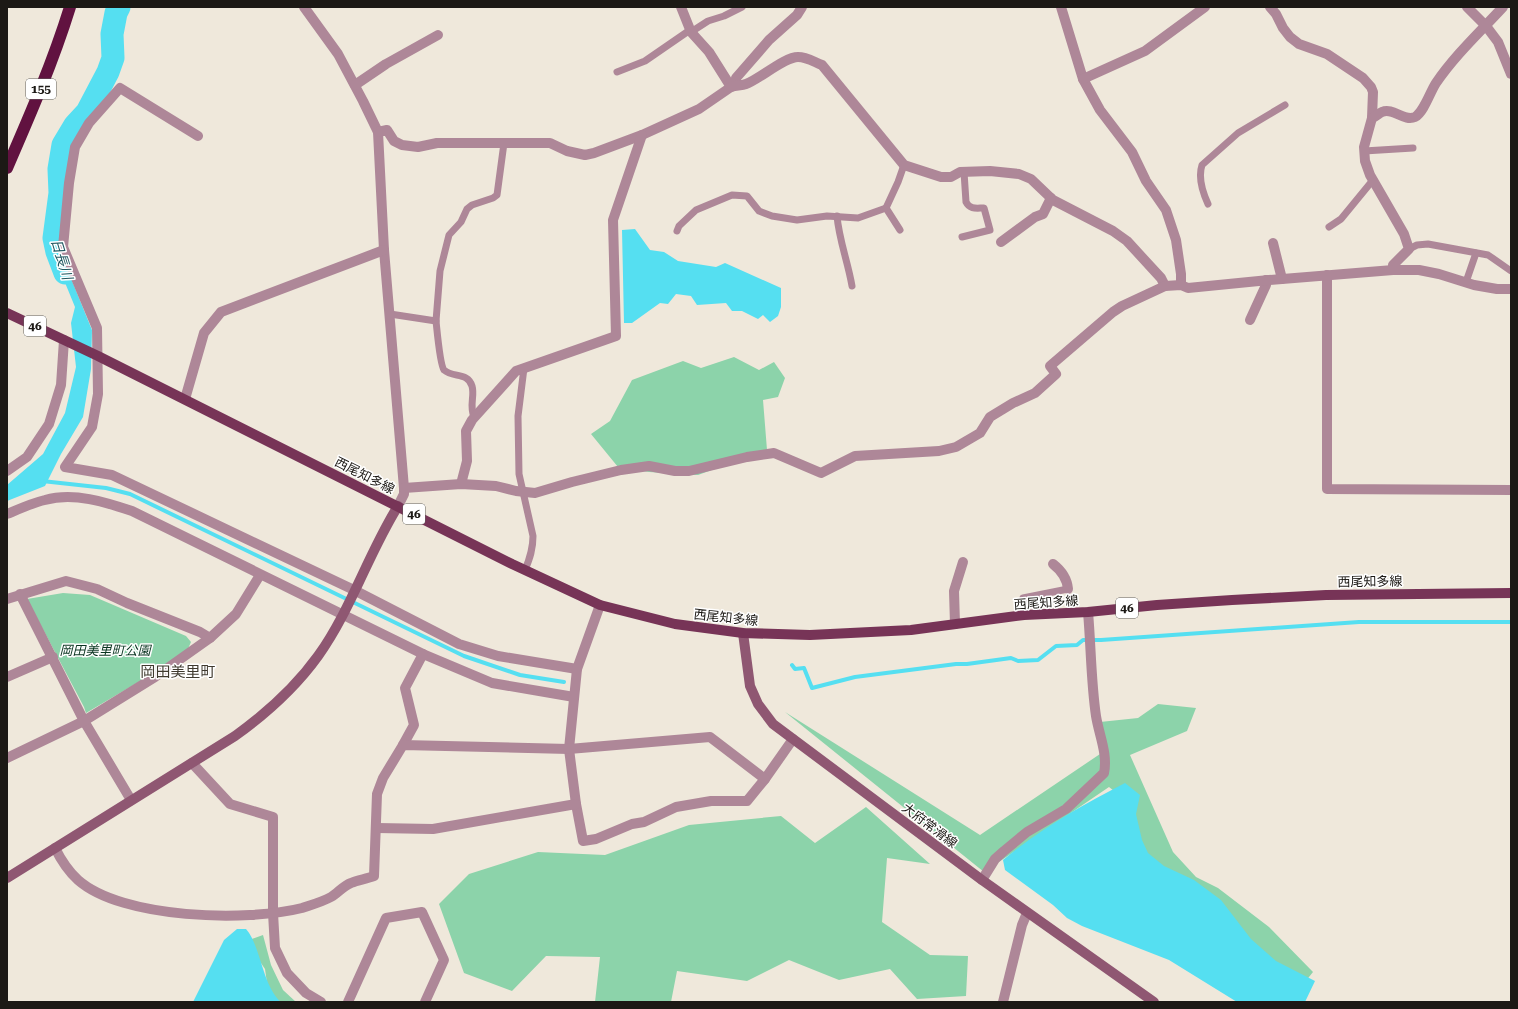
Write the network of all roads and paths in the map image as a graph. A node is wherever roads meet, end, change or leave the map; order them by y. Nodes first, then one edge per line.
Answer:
1 (70, 7) edge
2 (304, 7) edge
3 (681, 7) edge
4 (742, 7) edge
5 (802, 7) edge
6 (1061, 7) edge
7 (1205, 7) edge
8 (1270, 7) edge
9 (1467, 7) edge
10 (1504, 7) edge
11 (1486, 26) junction
12 (691, 31) junction
13 (438, 35) dead end
14 (617, 72) dead end
15 (1511, 74) edge
16 (1083, 79) junction
17 (355, 85) junction
18 (733, 86) junction
19 (1285, 105) dead end
20 (1372, 118) junction
21 (378, 132) junction
22 (198, 136) dead end
23 (642, 136) junction
24 (504, 143) junction
25 (1414, 148) dead end
26 (1364, 151) junction
27 (904, 165) junction
28 (7, 168) edge
29 (964, 172) junction
30 (1373, 180) junction
31 (1051, 198) junction
32 (1208, 204) dead end
33 (886, 208) junction
34 (837, 216) junction
35 (1329, 227) dead end
36 (900, 230) dead end
37 (676, 231) dead end
38 (962, 237) dead end
39 (1001, 242) dead end
40 (1273, 243) dead end
41 (1409, 249) junction
42 (384, 250) junction
43 (1476, 253) junction
44 (1393, 270) junction
45 (1511, 271) edge
46 (1326, 275) junction
47 (1282, 279) junction
48 (1266, 280) junction
49 (1466, 282) junction
50 (1181, 285) junction
51 (852, 286) dead end
52 (1166, 286) junction
53 (1511, 289) edge
54 (7, 313) edge
55 (390, 314) junction
56 (1250, 320) dead end
57 (436, 321) junction
58 (64, 340) junction
59 (98, 356) junction
60 (524, 368) junction
61 (468, 397) dead end
62 (185, 399) junction
63 (473, 418) junction
64 (7, 471) edge
65 (461, 484) junction
66 (404, 488) junction
67 (1511, 490) edge
68 (523, 492) junction
69 (398, 506) junction
70 (7, 514) edge
71 (963, 562) dead end
72 (1053, 564) dead end
73 (525, 570) junction
74 (260, 575) junction
75 (1068, 589) joint
76 (353, 593) junction
77 (1511, 593) edge
78 (20, 594) junction
79 (7, 599) edge
80 (600, 605) junction
81 (343, 612) junction
82 (1088, 612) junction
83 (1024, 615) junction
84 (955, 624) junction
85 (743, 633) junction
86 (210, 638) junction
87 (423, 654) junction
88 (53, 657) junction
89 (576, 671) junction
90 (7, 677) edge
91 (574, 694) junction
92 (84, 721) junction
93 (793, 739) junction
94 (403, 746) junction
95 (569, 749) junction
96 (7, 758) edge
97 (192, 763) junction
98 (765, 779) junction
99 (131, 800) junction
100 (576, 804) junction
101 (377, 828) junction
102 (55, 848) junction
103 (7, 878) edge
104 (982, 880) junction
105 (273, 913) junction
106 (1027, 913) junction
107 (321, 1002) edge
108 (348, 1002) edge
109 (425, 1002) edge
110 (1003, 1002) edge
111 (1154, 1002) edge

1 - 28 highway, 155
2 - 17 street
3 - 12 street
4 - 12 lane
5 - 18 street
6 - 16 street
7 - 16 street
8 - 20 street
9 - 11 street
10 - 11 street
11 - 15 street
11 - 20 street
12 - 14 lane
12 - 18 street
13 - 17 street
16 - 50 street
17 - 21 street
18 - 23 street
18 - 27 street
19 - 32 lane
20 - 26 street
21 - 24 street
21 - 42 street
22 - 59 street
23 - 24 street
23 - 60 street
24 - 57 lane
25 - 26 lane
26 - 30 street
27 - 29 street
27 - 33 lane
29 - 31 street
29 - 38 lane
30 - 35 lane
30 - 41 street
31 - 39 street
31 - 52 street
33 - 34 lane
33 - 36 lane
34 - 37 lane
34 - 51 lane
40 - 47 street
41 - 43 lane
41 - 44 street
42 - 55 street
42 - 62 street
43 - 45 lane
43 - 49 lane
44 - 46 street
44 - 49 street
46 - 47 street
46 - 67 street
47 - 48 street
48 - 50 street
48 - 56 street
49 - 53 street
50 - 52 street
52 - 68 street
54 - 58 main road, 西尾知多線 / 46
55 - 57 lane
55 - 66 street
57 - 63 lane
58 - 59 main road, 西尾知多線 / 46
58 - 64 street
59 - 62 main road, 西尾知多線 / 46
59 - 76 street
60 - 63 street
60 - 68 lane
61 - 63 lane
62 - 69 main road, 西尾知多線 / 46
63 - 65 street
65 - 66 street
65 - 68 street
66 - 69 street
68 - 73 lane
69 - 73 main road, 西尾知多線 / 46
69 - 76 main road
70 - 74 street
71 - 84 street
72 - 75 street
73 - 80 main road, 西尾知多線 / 46
74 - 81 street
74 - 86 street
75 - 83 lane
76 - 81 main road
76 - 89 street
77 - 82 main road, 西尾知多線 / 46
78 - 79 street
78 - 86 street
78 - 88 street
80 - 85 main road, 西尾知多線 / 46
80 - 89 street
81 - 87 street
81 - 97 main road
82 - 83 main road, 西尾知多線 / 46
82 - 104 street
83 - 84 main road, 西尾知多線 / 46
84 - 85 main road, 西尾知多線 / 46
85 - 93 main road, 大府常滑線
86 - 92 street
87 - 91 street
87 - 94 street
88 - 90 street
88 - 92 street
89 - 91 street
91 - 95 street
92 - 96 street
92 - 99 street
93 - 98 street
93 - 104 main road, 大府常滑線
94 - 95 street
94 - 101 street
95 - 98 street
95 - 100 street
97 - 99 main road
97 - 105 street
98 - 100 street
99 - 102 main road
100 - 101 street
101 - 105 street
102 - 103 main road
102 - 105 street
104 - 106 main road, 大府常滑線
105 - 107 street
106 - 110 street
106 - 111 main road, 大府常滑線
108 - 109 street

